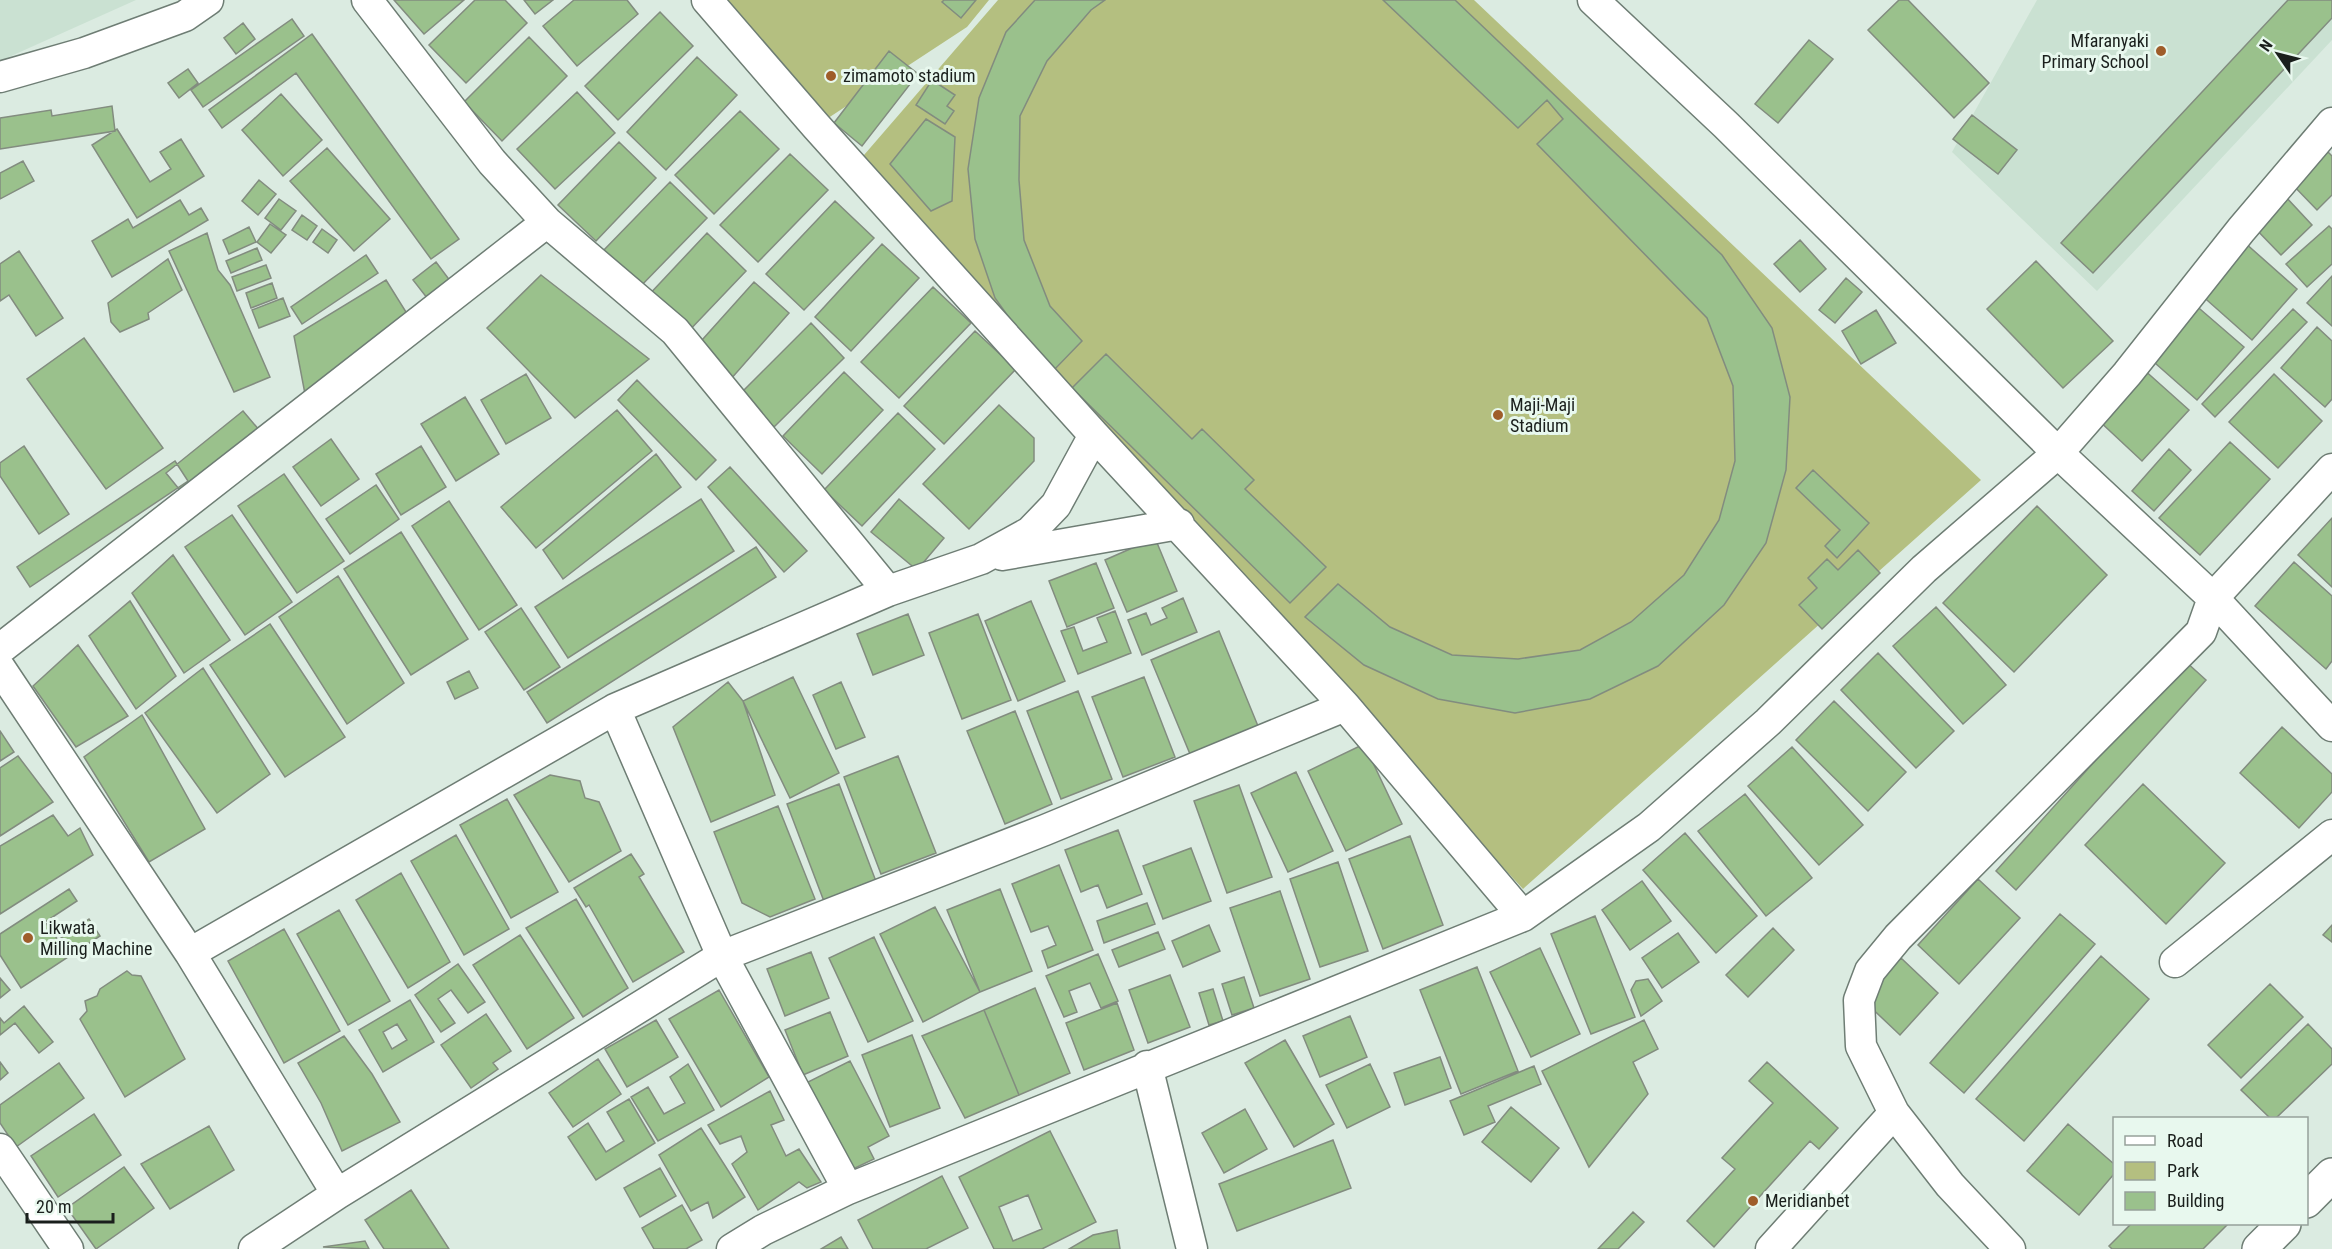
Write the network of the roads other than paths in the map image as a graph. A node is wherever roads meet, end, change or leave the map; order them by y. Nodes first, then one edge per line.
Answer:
1 (208, 0) edge
2 (367, 0) edge
3 (708, 0) edge
4 (1593, 0) edge
5 (0, 77) edge
6 (2332, 123) edge
7 (547, 222) junction
8 (1094, 435) junction
9 (2058, 453) junction
10 (2332, 469) edge
11 (1179, 524) junction
12 (981, 559) junction
13 (888, 591) junction
14 (2213, 598) junction
15 (0, 649) edge
16 (0, 668) edge
17 (1345, 705) junction
18 (615, 709) junction
19 (2332, 726) edge
20 (2332, 835) edge
21 (1523, 916) junction
22 (190, 953) junction
23 (722, 956) junction
24 (2175, 962) dead end
25 (1147, 1066) junction
26 (1894, 1113) junction
27 (0, 1149) edge
28 (2332, 1175) edge
29 (848, 1189) junction
30 (337, 1194) junction
31 (2308, 1200) edge
32 (2283, 1225) edge
33 (765, 1240) edge
34 (68, 1249) edge
35 (254, 1249) edge
36 (732, 1249) edge
37 (1192, 1249) edge
38 (1771, 1249) edge
39 (2010, 1249) edge
40 (2259, 1249) edge

1 - 5 street
2 - 7 street
3 - 8 street
4 - 9 street
6 - 9 street
7 - 13 street
7 - 15 street
8 - 11 street
8 - 12 street
9 - 14 street
9 - 21 street
10 - 14 street
11 - 12 street
11 - 17 street
12 - 13 street
13 - 18 street
14 - 19 street
14 - 26 street
16 - 22 street
17 - 21 street
17 - 23 street
18 - 22 street
18 - 23 street
20 - 24 street
21 - 25 street
22 - 30 street
23 - 29 street
23 - 30 street
25 - 29 street
25 - 37 street
26 - 38 street
26 - 39 street
27 - 34 street
28 - 31 highway
29 - 33 street
30 - 35 street
32 - 40 highway
33 - 36 street

